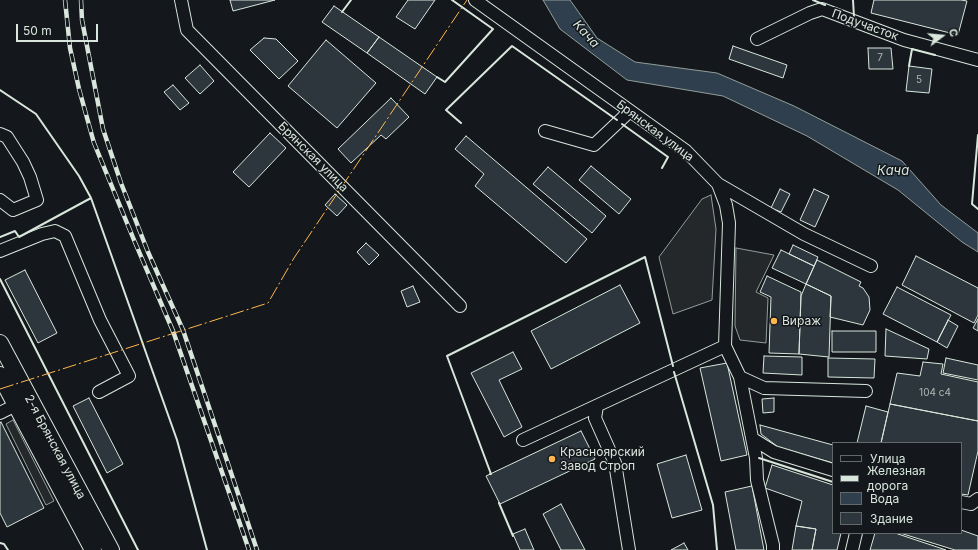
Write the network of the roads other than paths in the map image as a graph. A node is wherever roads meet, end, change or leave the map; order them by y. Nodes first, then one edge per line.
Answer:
1 (181, 0) edge
2 (475, 0) edge
3 (757, 39) dead end
4 (978, 60) edge
5 (630, 111) junction
6 (545, 131) dead end
7 (0, 134) edge
8 (718, 184) junction
9 (0, 200) edge
10 (0, 251) edge
11 (871, 266) dead end
12 (460, 306) dead end
13 (0, 343) edge
14 (725, 346) junction
15 (0, 375) edge
16 (740, 377) junction
17 (866, 391) dead end
18 (99, 392) dead end
19 (16, 405) junction
20 (597, 406) junction
21 (0, 413) edge
22 (753, 439) junction
23 (523, 440) dead end
24 (832, 470) edge
25 (978, 499) edge
26 (962, 502) edge
27 (856, 534) edge
28 (93, 550) edge
29 (111, 550) edge
30 (628, 550) edge
31 (773, 550) edge
32 (852, 550) edge

1 - 12 street, Брянская улица
2 - 5 street, Брянская улица
3 - 4 street, Подучасток
5 - 6 street
5 - 8 street, Брянская улица
7 - 9 street
8 - 11 street
8 - 14 street, Брянская улица
10 - 18 street
13 - 29 main road, 2-я Брянская улица
14 - 16 street
14 - 20 street
15 - 19 main road, 2-я Брянская улица
16 - 17 street
16 - 22 street
19 - 21 street
19 - 28 main road, 2-я Брянская улица
20 - 23 street
20 - 30 street
22 - 24 street
22 - 31 street
25 - 26 street
27 - 32 street

